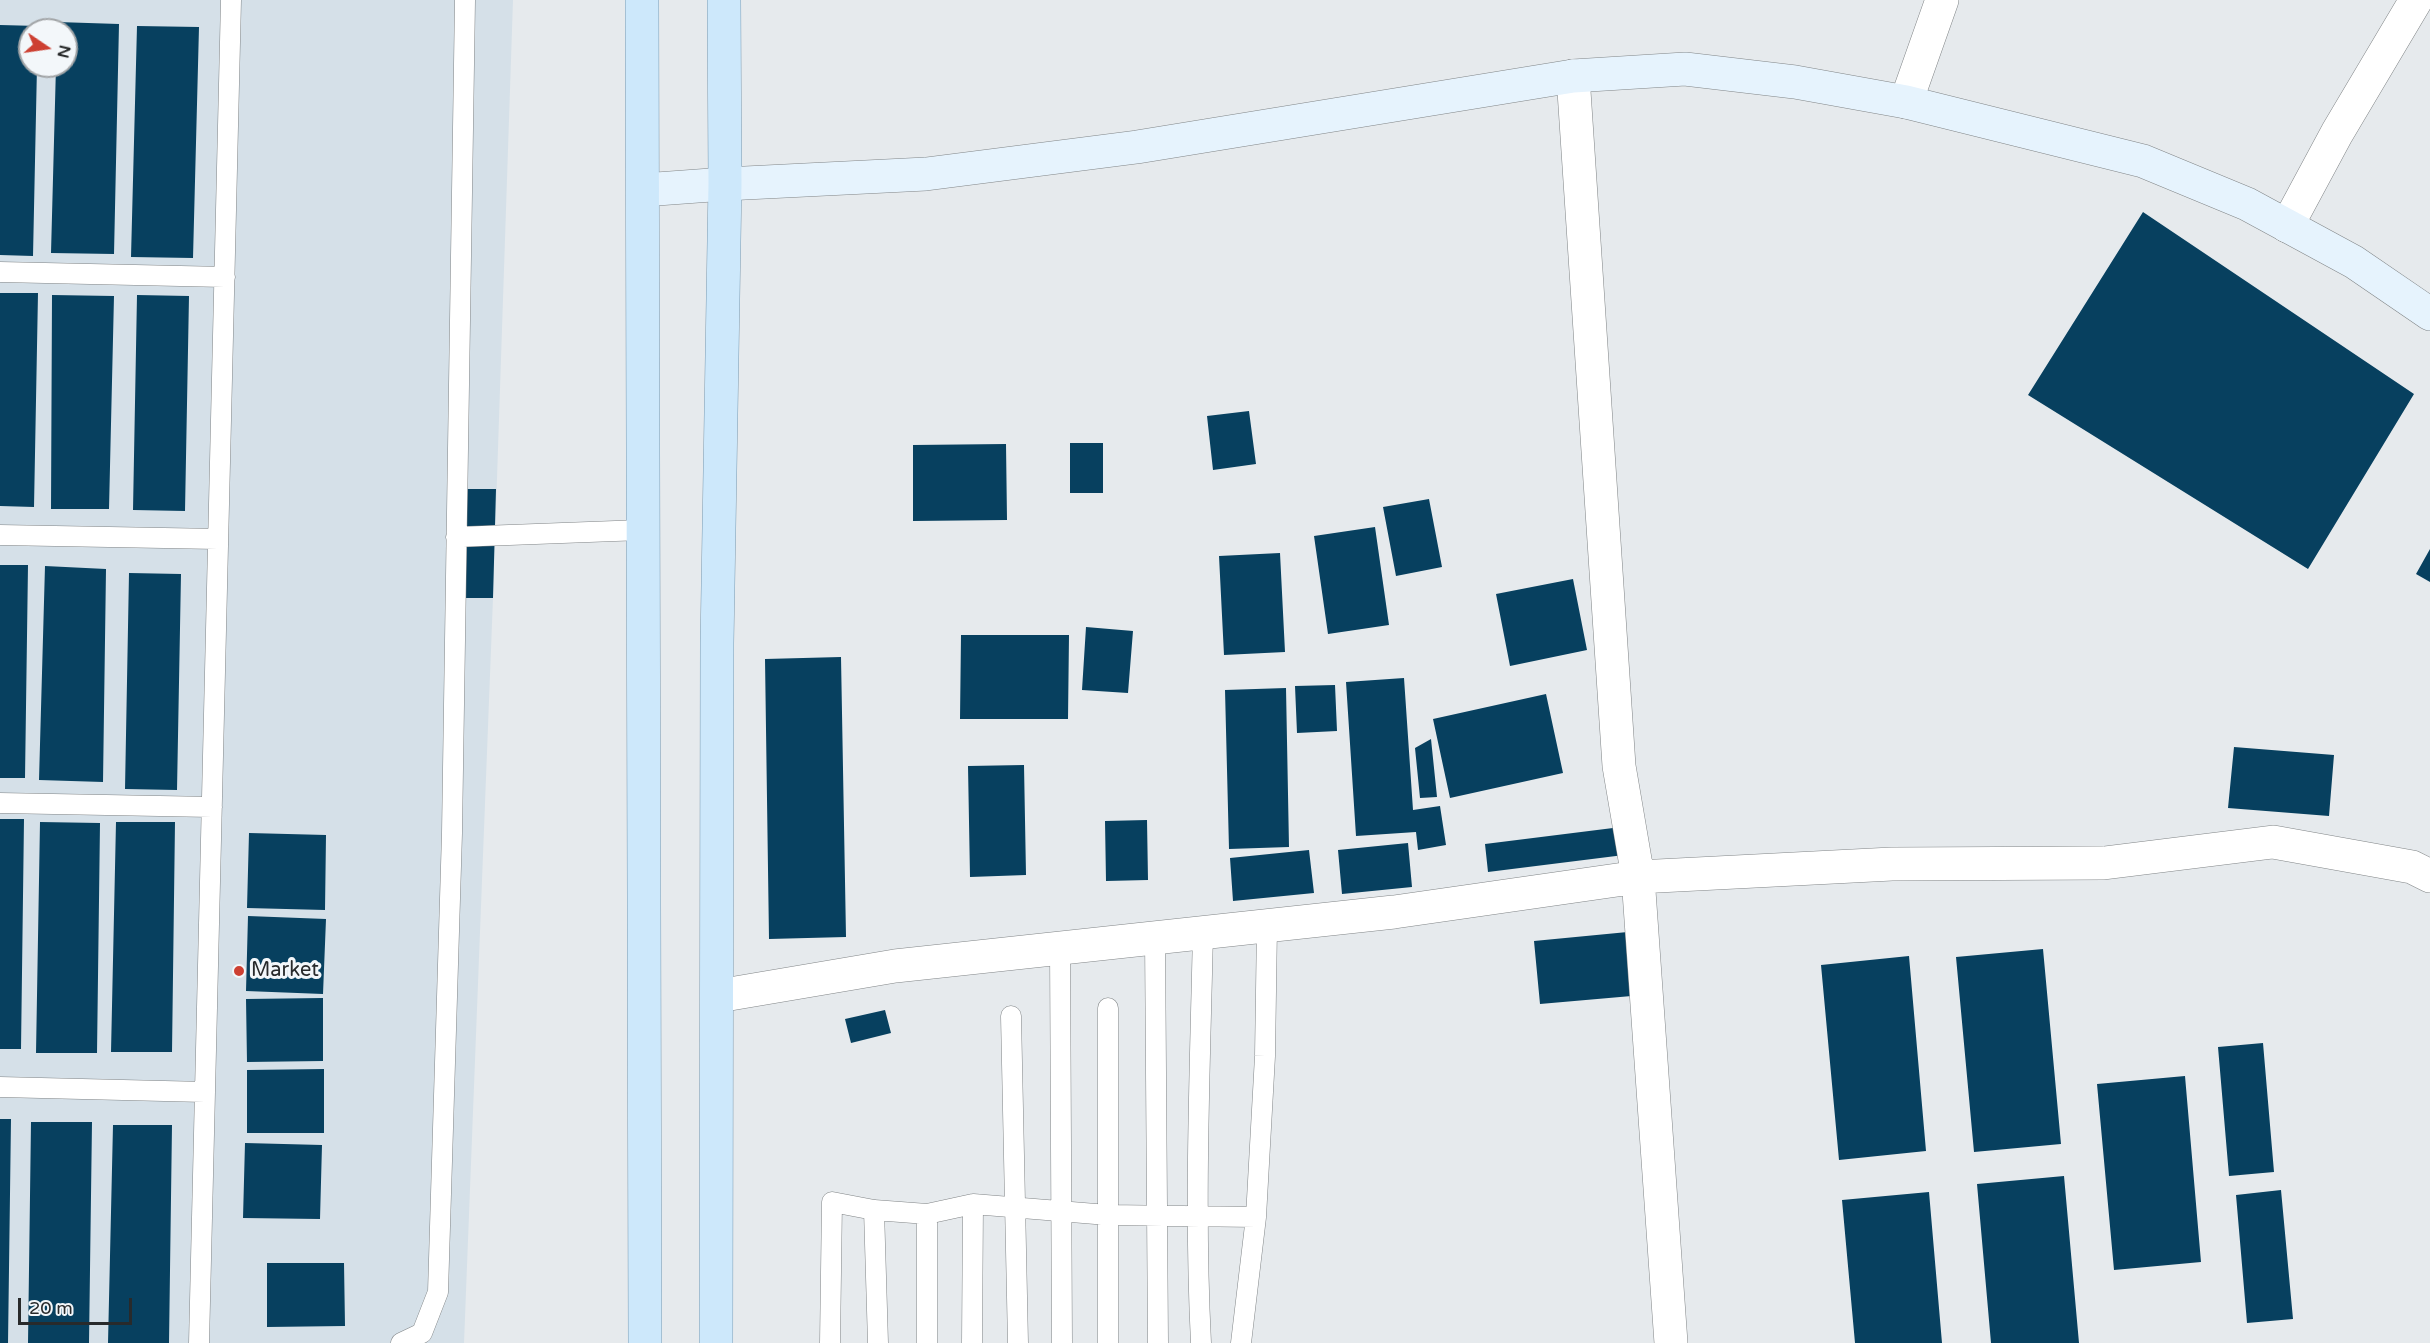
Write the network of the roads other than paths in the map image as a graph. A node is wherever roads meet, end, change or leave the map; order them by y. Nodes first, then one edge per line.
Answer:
1 (231, 0) edge
2 (465, 0) edge
3 (642, 0) edge
4 (724, 0) edge
5 (1942, 0) edge
6 (2416, 0) edge
7 (1573, 76) junction
8 (1906, 102) junction
9 (725, 184) junction
10 (644, 190) junction
11 (2287, 226) junction
12 (0, 272) edge
13 (225, 277) junction
14 (2430, 314) edge
15 (642, 530) junction
16 (0, 535) edge
17 (456, 537) junction
18 (218, 539) junction
19 (0, 803) edge
20 (212, 807) junction
21 (2430, 876) edge
22 (1638, 877) junction
23 (1267, 926) junction
24 (1203, 932) junction
25 (1155, 937) junction
26 (1060, 948) junction
27 (718, 996) junction
28 (1108, 1008) dead end
29 (1011, 1016) dead end
30 (0, 1087) edge
31 (205, 1092) junction
32 (973, 1204) junction
33 (1015, 1208) junction
34 (874, 1210) junction
35 (1062, 1211) junction
36 (927, 1214) junction
37 (1108, 1215) junction
38 (1157, 1216) junction
39 (1198, 1217) junction
40 (1256, 1217) junction
41 (199, 1343) edge
42 (401, 1343) edge
43 (645, 1343) edge
44 (716, 1343) edge
45 (830, 1343) edge
46 (878, 1343) edge
47 (927, 1343) edge
48 (972, 1343) edge
49 (1018, 1343) edge
50 (1062, 1343) edge
51 (1108, 1343) edge
52 (1158, 1343) edge
53 (1201, 1343) edge
54 (1241, 1343) edge
55 (1671, 1343) edge

1 - 13 lane
2 - 17 lane
3 - 10 main road
4 - 9 main road
5 - 8 street
6 - 11 street
7 - 8 main road
7 - 9 main road
7 - 22 street
8 - 11 main road
9 - 10 main road
9 - 27 main road
10 - 15 main road
11 - 14 main road
12 - 13 lane
13 - 18 lane
15 - 17 lane
15 - 43 main road
16 - 18 lane
17 - 42 lane
18 - 20 lane
19 - 20 lane
20 - 31 lane
21 - 22 street
22 - 23 street
22 - 55 street
23 - 24 street
23 - 40 lane
24 - 25 street
24 - 39 lane
25 - 26 street
25 - 38 lane
26 - 27 street
26 - 35 lane
27 - 44 main road
28 - 37 lane
29 - 33 lane
30 - 31 lane
31 - 41 lane
32 - 33 lane
32 - 36 lane
32 - 48 lane
33 - 35 lane
33 - 49 lane
34 - 36 lane
34 - 45 lane
34 - 46 lane
35 - 37 lane
35 - 50 lane
36 - 47 lane
37 - 38 lane
37 - 51 lane
38 - 39 lane
38 - 52 lane
39 - 40 lane
39 - 53 lane
40 - 54 lane

